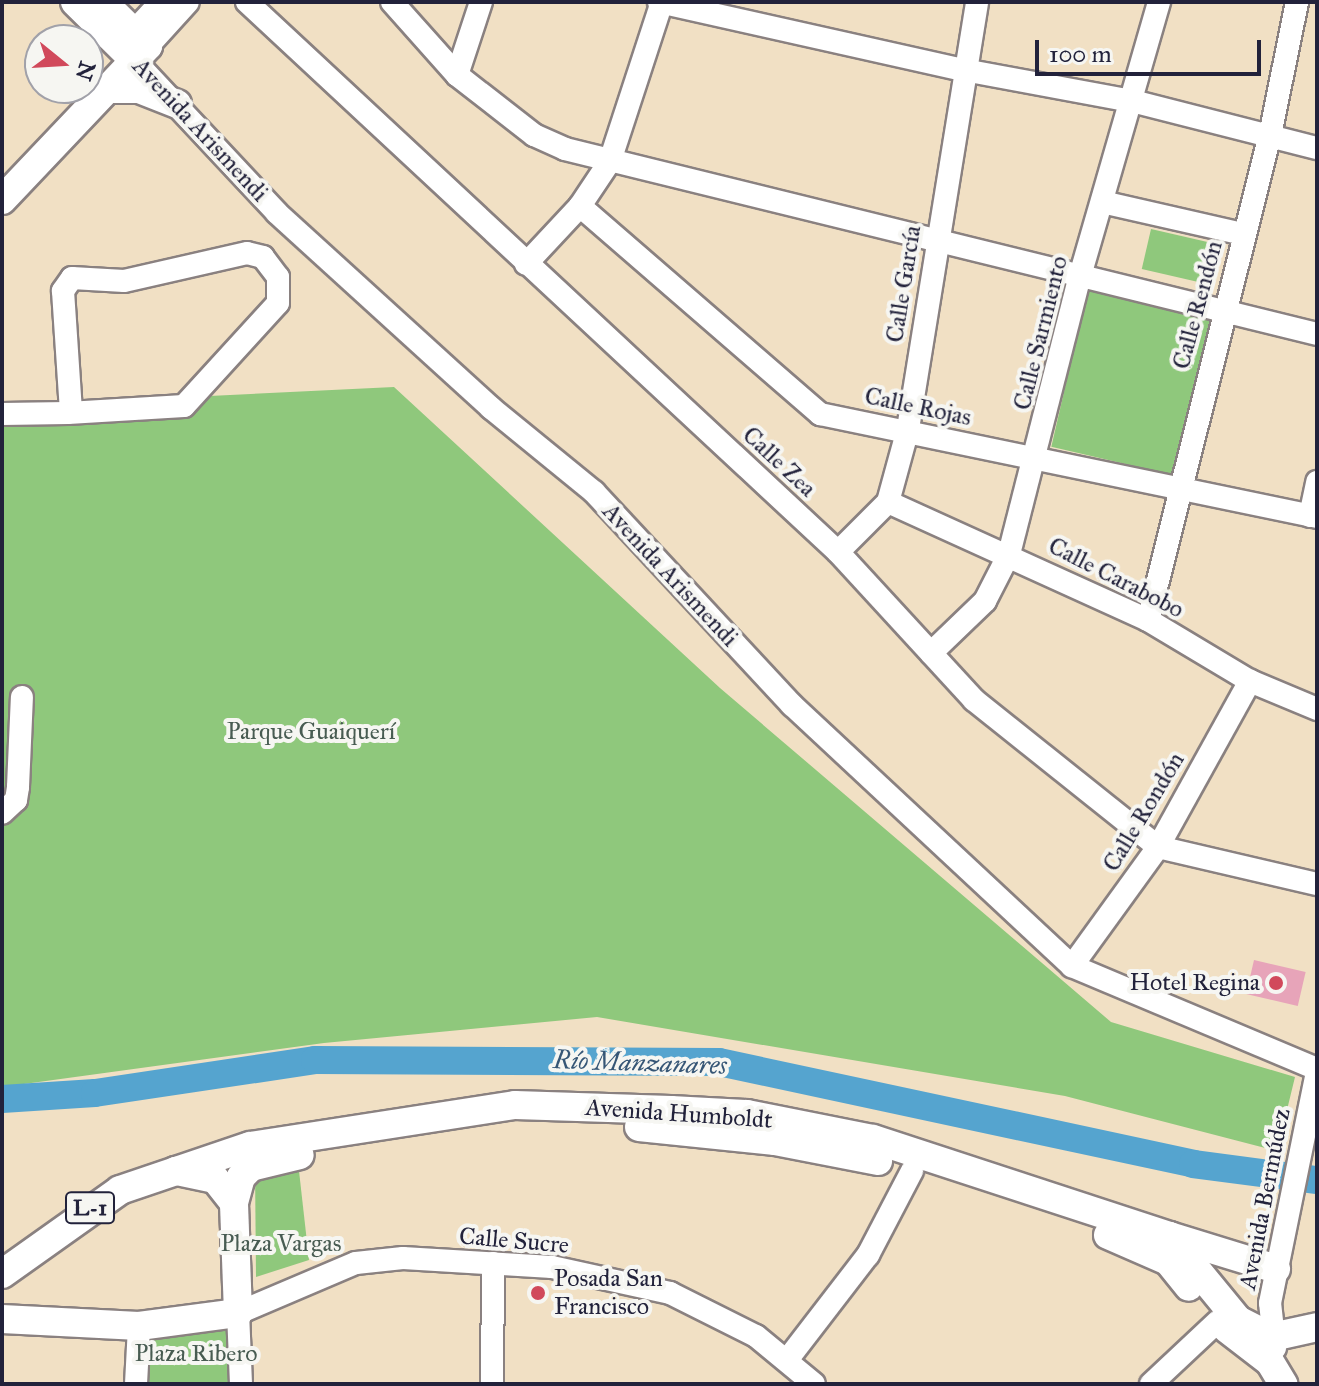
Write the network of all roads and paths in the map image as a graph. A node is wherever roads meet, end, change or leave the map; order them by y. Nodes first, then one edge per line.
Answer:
1 (75, 2) edge
2 (103, 2) edge
3 (161, 2) edge
4 (188, 2) edge
5 (247, 2) edge
6 (392, 2) edge
7 (481, 2) edge
8 (661, 2) edge
9 (977, 2) edge
10 (1159, 2) edge
11 (1297, 2) edge
12 (134, 46) junction
13 (964, 70) junction
14 (457, 75) junction
15 (104, 76) edge
16 (104, 87) edge
17 (1132, 101) junction
18 (76, 104) edge
19 (79, 104) edge
20 (177, 104) junction
21 (1270, 135) junction
22 (1317, 148) edge
23 (610, 161) junction
24 (2, 178) edge
25 (2, 200) edge
26 (1102, 202) junction
27 (580, 206) junction
28 (1243, 234) junction
29 (937, 241) junction
30 (526, 264) junction
31 (1080, 276) junction
32 (1223, 311) junction
33 (1317, 334) edge
34 (71, 412) junction
35 (2, 414) edge
36 (908, 429) junction
37 (1037, 461) junction
38 (1317, 482) edge
39 (1178, 488) junction
40 (888, 502) junction
41 (1313, 516) edge
42 (838, 552) junction
43 (1009, 554) junction
44 (1148, 620) junction
45 (931, 653) junction
46 (1250, 681) junction
47 (22, 697) dead end
48 (1317, 709) edge
49 (2, 813) edge
50 (1158, 847) junction
51 (1317, 884) edge
52 (1072, 966) junction
53 (1317, 1070) edge
54 (176, 1171) junction
55 (912, 1171) junction
56 (234, 1203) junction
57 (1169, 1236) junction
58 (1277, 1261) junction
59 (493, 1263) junction
60 (7, 1269) edge
61 (238, 1313) junction
62 (2, 1319) edge
63 (1217, 1322) junction
64 (139, 1326) junction
65 (1317, 1327) edge
66 (1272, 1337) junction
67 (798, 1374) edge
68 (136, 1384) edge
69 (241, 1384) edge
70 (492, 1384) edge
71 (1151, 1384) edge
72 (1284, 1384) edge

1 - 12 main road, Avenida Arismendi
2 - 12 main road, Avenida Arismendi
3 - 12 street
4 - 12 street
5 - 30 street, Calle Zea
6 - 14 street
7 - 14 street
8 - 13 street
8 - 23 street
9 - 13 street, Calle García
10 - 17 street, Calle Sarmiento
11 - 21 street, Calle Rendón
12 - 15 main road
12 - 20 street, Avenida Arismendi
13 - 17 street
13 - 29 street, Calle García
14 - 23 street
16 - 20 main road
17 - 21 street
17 - 26 street, Calle Sarmiento
18 - 24 main road
19 - 25 main road
20 - 52 street, Avenida Arismendi
21 - 22 street
21 - 28 street, Calle Rendón
23 - 27 street
23 - 29 street
26 - 28 street
26 - 31 street, Calle Sarmiento
27 - 30 street
27 - 36 street, Calle Rojas
28 - 32 street, Calle Rendón
29 - 31 street
29 - 36 street, Calle García
30 - 42 street, Calle Zea
31 - 32 street
31 - 37 street, Calle Sarmiento
32 - 33 street
32 - 39 street, Calle Rendón
34 - 34 street
34 - 35 street
36 - 37 street, Calle Rojas
36 - 40 street, Calle García
37 - 39 street, Calle Rojas
37 - 43 street, Calle Sarmiento
38 - 41 street
39 - 41 street, Calle Rojas
39 - 44 street, Calle Rendón
40 - 42 street, Calle García
40 - 43 street, Calle Carabobo
42 - 45 street, Calle Zea
43 - 44 street, Calle Carabobo
43 - 45 street, Calle Sarmiento
44 - 46 street, Calle Carabobo
45 - 50 street, Calle Zea
46 - 48 street, Calle Carabobo
46 - 50 street, Calle Rondón
47 - 49 street
50 - 51 street, Calle Zea
50 - 52 street, Calle Rondón
52 - 53 street, Avenida Arismendi
53 - 58 street, Avenida Bermúdez
54 - 56 main road, L-1
54 - 57 main road, Avenida Humboldt / L-1
54 - 60 main road, Avenida Humboldt / L-1
55 - 56 main road, Avenida Humboldt
55 - 63 main road, Avenida Humboldt
55 - 67 street
56 - 61 main road
57 - 58 main road, L-1
57 - 66 main road
58 - 66 street, Avenida Bermúdez
59 - 61 street, Calle Sucre
59 - 67 street, Calle Sucre
59 - 70 street
61 - 64 main road
61 - 69 street
62 - 64 main road
63 - 71 street
63 - 72 main road, Avenida Humboldt
64 - 68 street
65 - 66 main road
66 - 72 street, Avenida Bermúdez

